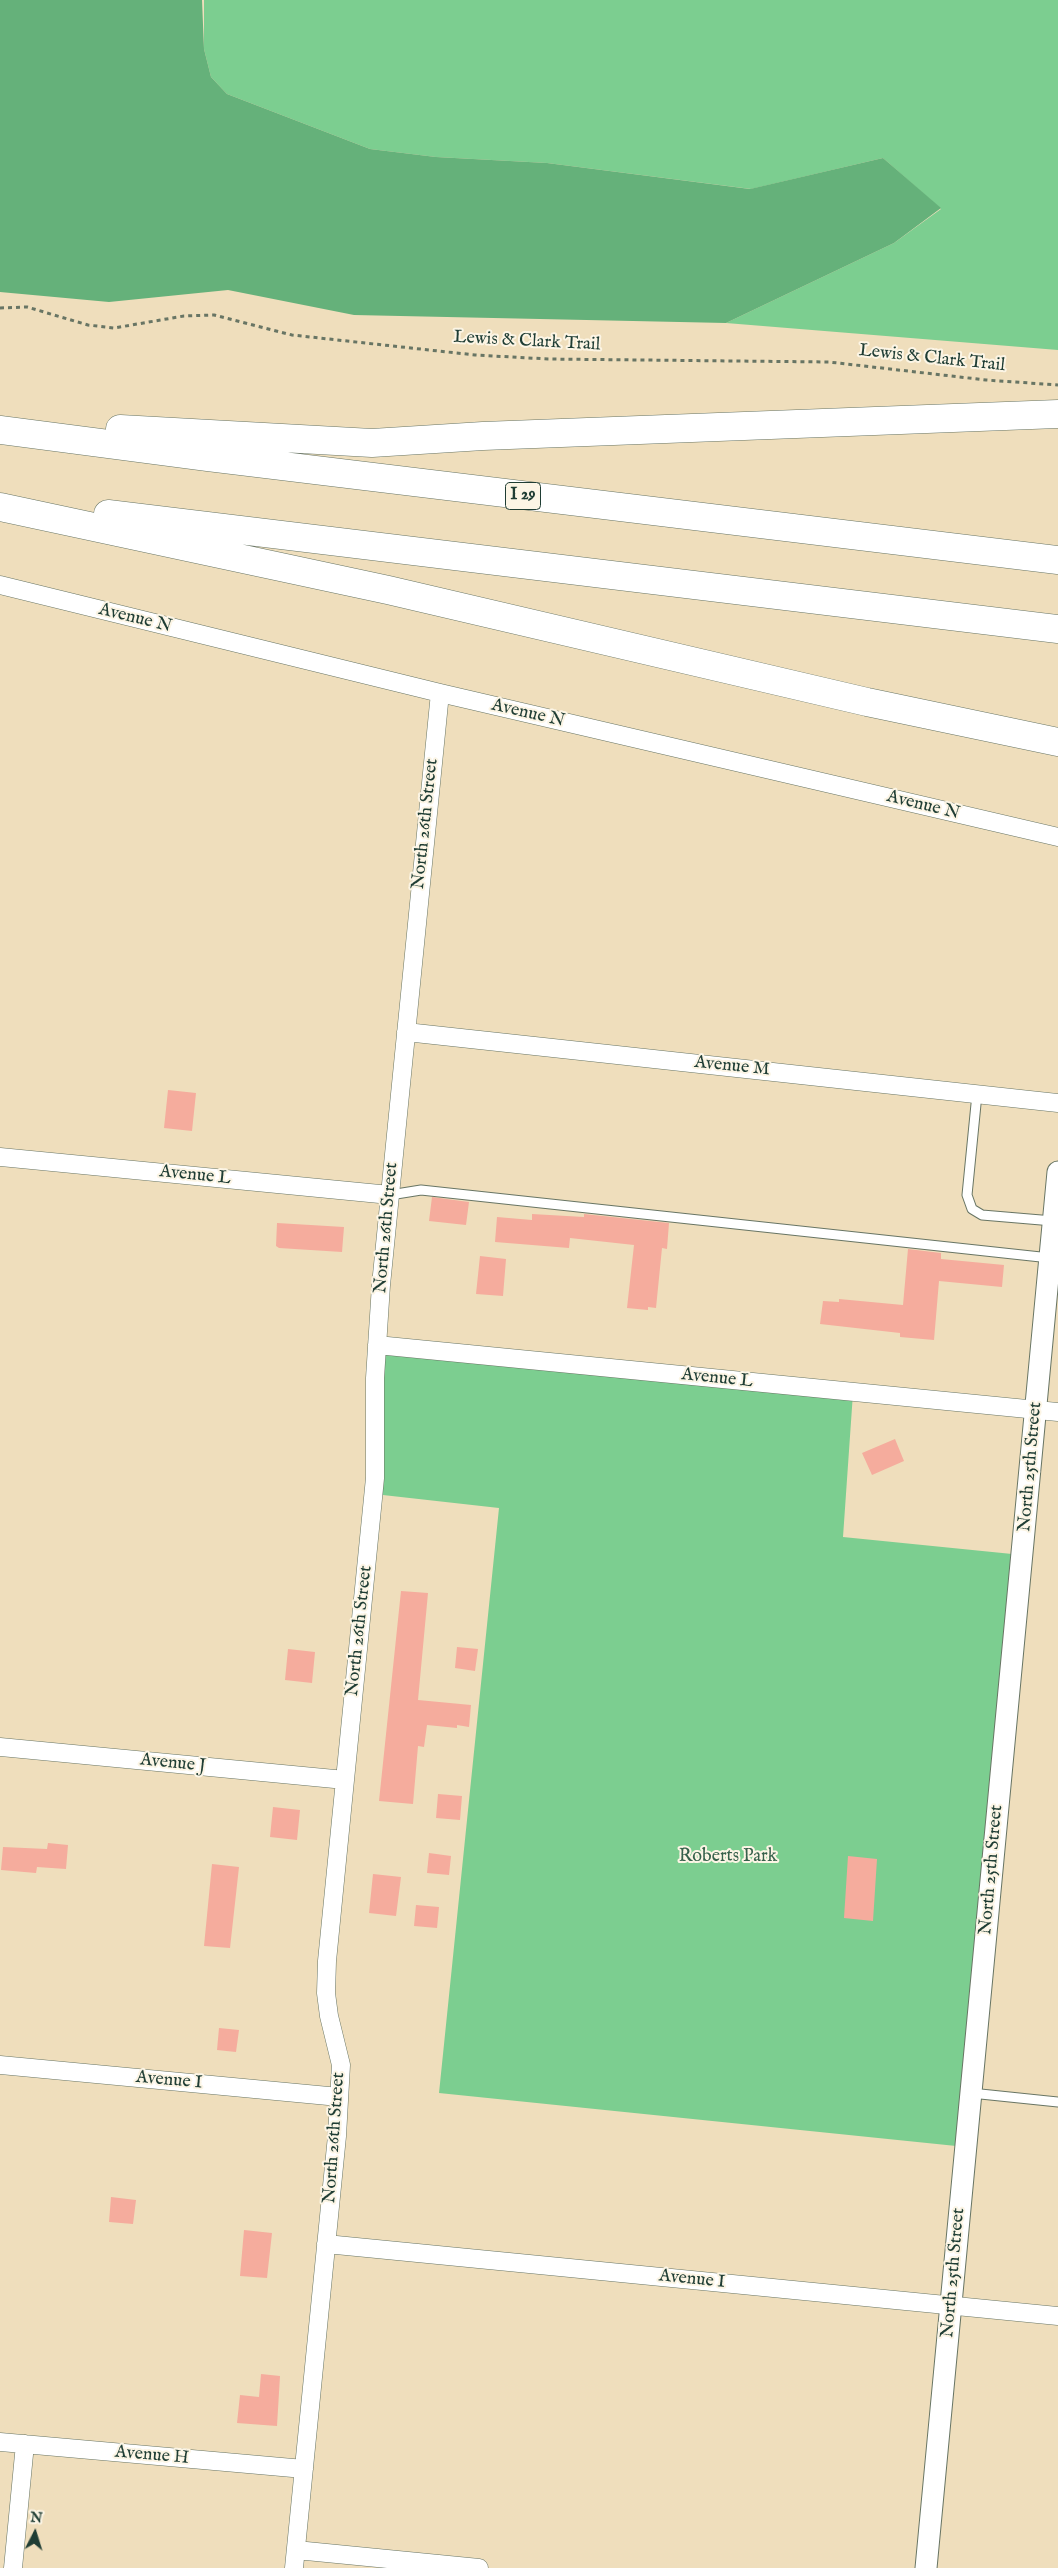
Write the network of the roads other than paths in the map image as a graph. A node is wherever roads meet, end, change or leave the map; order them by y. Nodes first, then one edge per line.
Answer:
1 (1058, 414) edge
2 (0, 423) edge
3 (0, 430) edge
4 (0, 502) edge
5 (0, 507) edge
6 (1052, 559) edge
7 (0, 585) edge
8 (1051, 628) edge
9 (440, 693) junction
10 (1058, 742) edge
11 (1058, 837) edge
12 (406, 1032) junction
13 (977, 1094) junction
14 (1058, 1103) edge
15 (0, 1157) edge
16 (1058, 1174) edge
17 (390, 1195) junction
18 (1053, 1240) edge
19 (377, 1345) junction
20 (1036, 1410) junction
21 (1058, 1412) edge
22 (0, 1747) edge
23 (345, 1780) junction
24 (0, 2065) edge
25 (971, 2093) junction
26 (339, 2097) junction
27 (1058, 2102) edge
28 (326, 2244) junction
29 (951, 2306) junction
30 (1058, 2316) edge
31 (0, 2442) edge
32 (25, 2444) junction
33 (304, 2469) junction
34 (296, 2550) junction
35 (13, 2568) edge
36 (294, 2568) edge
37 (479, 2568) edge
38 (926, 2568) edge

1 - 2 highway
3 - 6 highway, I 29
4 - 8 highway
5 - 10 highway
7 - 9 street, Avenue N
9 - 11 street, Avenue N
9 - 12 street, North 26th Street
12 - 13 street, Avenue M
12 - 17 street, North 26th Street
13 - 14 street, Avenue M
13 - 18 lane
15 - 17 street, Avenue L
16 - 18 street, North 25th Street
17 - 18 lane
17 - 19 street, North 26th Street
18 - 20 street, North 25th Street
19 - 20 street, Avenue L
19 - 23 street, North 26th Street
20 - 21 street, Avenue L
20 - 25 street, North 25th Street
22 - 23 street, Avenue J
23 - 26 street, North 26th Street
24 - 26 street, Avenue I
25 - 27 lane
25 - 29 street, North 25th Street
26 - 28 street, North 26th Street
28 - 29 street, Avenue I
28 - 33 street, North 26th Street
29 - 30 street, Avenue I
29 - 38 street, North 25th Street
31 - 32 street, Avenue H
32 - 33 street, Avenue H
32 - 35 street
33 - 34 street, North 26th Street
34 - 36 street, North 26th Street
34 - 37 street

